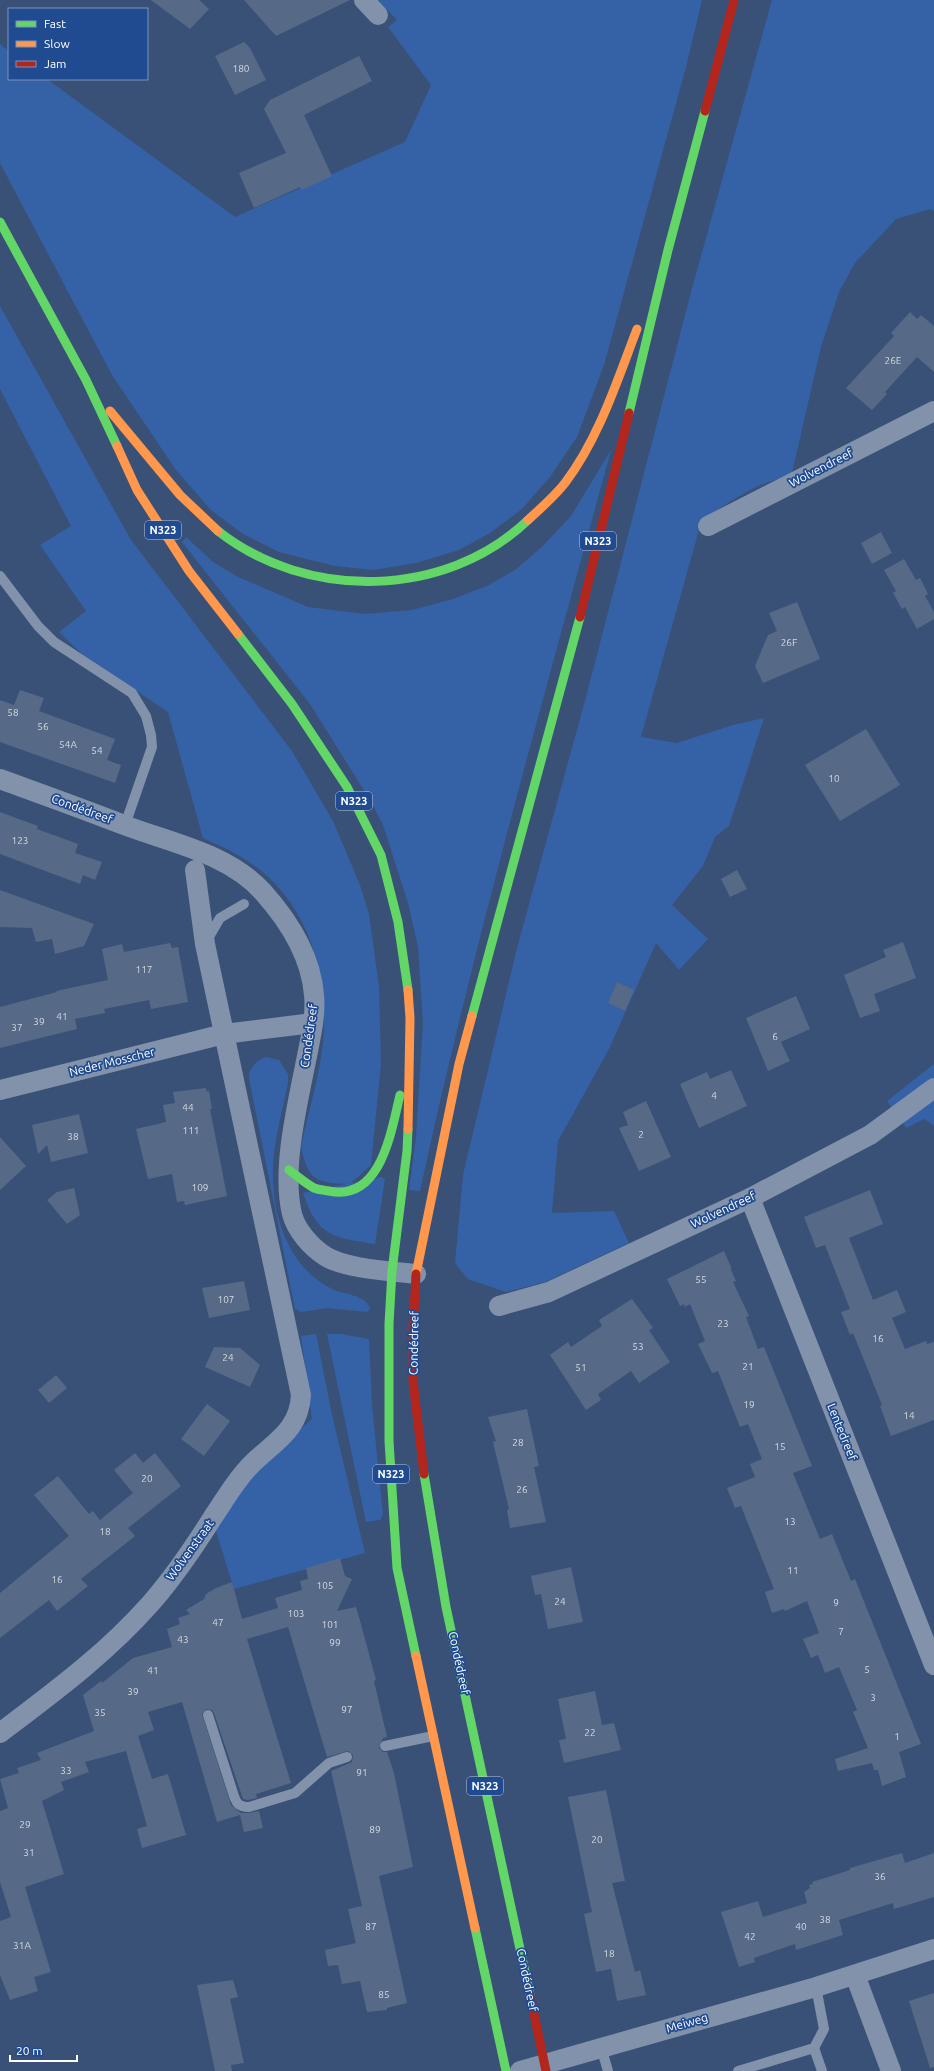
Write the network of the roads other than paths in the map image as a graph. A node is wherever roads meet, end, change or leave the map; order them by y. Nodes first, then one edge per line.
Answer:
1 (364, 0) edge
2 (734, 0) edge
3 (378, 15) dead end
4 (0, 222) edge
5 (668, 250) junction
6 (86, 380) junction
7 (934, 411) edge
8 (708, 526) dead end
9 (0, 576) edge
10 (0, 779) edge
11 (125, 825) junction
12 (196, 870) dead end
13 (244, 904) dead end
14 (205, 944) junction
15 (313, 1023) junction
16 (224, 1034) junction
17 (410, 1074) junction
18 (934, 1088) edge
19 (0, 1090) edge
20 (288, 1170) junction
21 (750, 1198) junction
22 (392, 1271) junction
23 (416, 1274) junction
24 (499, 1306) dead end
25 (934, 1665) edge
26 (208, 1715) dead end
27 (0, 1733) edge
28 (432, 1736) junction
29 (385, 1746) dead end
30 (347, 1757) dead end
31 (934, 1949) edge
32 (855, 1975) junction
33 (816, 1987) junction
34 (601, 2047) junction
35 (814, 2048) junction
36 (546, 2067) edge
37 (506, 2071) edge
38 (520, 2071) edge
39 (608, 2071) edge
40 (738, 2071) edge
41 (822, 2071) edge
42 (891, 2071) edge

1 - 3 street
2 - 5 main road
4 - 6 main road
5 - 6 main road
5 - 23 main road, N323
6 - 17 main road, N323
7 - 8 street, Wolvendreef
9 - 11 lane
10 - 11 street, Condédreef
11 - 15 street, Condédreef
12 - 14 street
13 - 14 lane
14 - 16 street
15 - 16 street, Neder Mosscher
15 - 20 street, Condédreef
16 - 19 street, Neder Mosscher
16 - 27 street, Wolvenstraat
17 - 20 main road
17 - 22 main road, N323
18 - 21 street, Wolvendreef
20 - 22 street, Condédreef
21 - 24 street, Wolvendreef
21 - 25 street, Lentedreef
22 - 23 street, Condédreef
22 - 28 main road, Condédreef / N323
23 - 36 main road, Condédreef / N323
26 - 30 lane
28 - 29 lane
28 - 37 main road, Condédreef / N323
31 - 32 street, Meiweg
32 - 33 street, Meiweg
32 - 42 street
33 - 34 street, Meiweg
33 - 35 lane
34 - 36 street, Meiweg
34 - 39 lane
35 - 40 lane
35 - 41 lane
36 - 38 street, Meiweg

